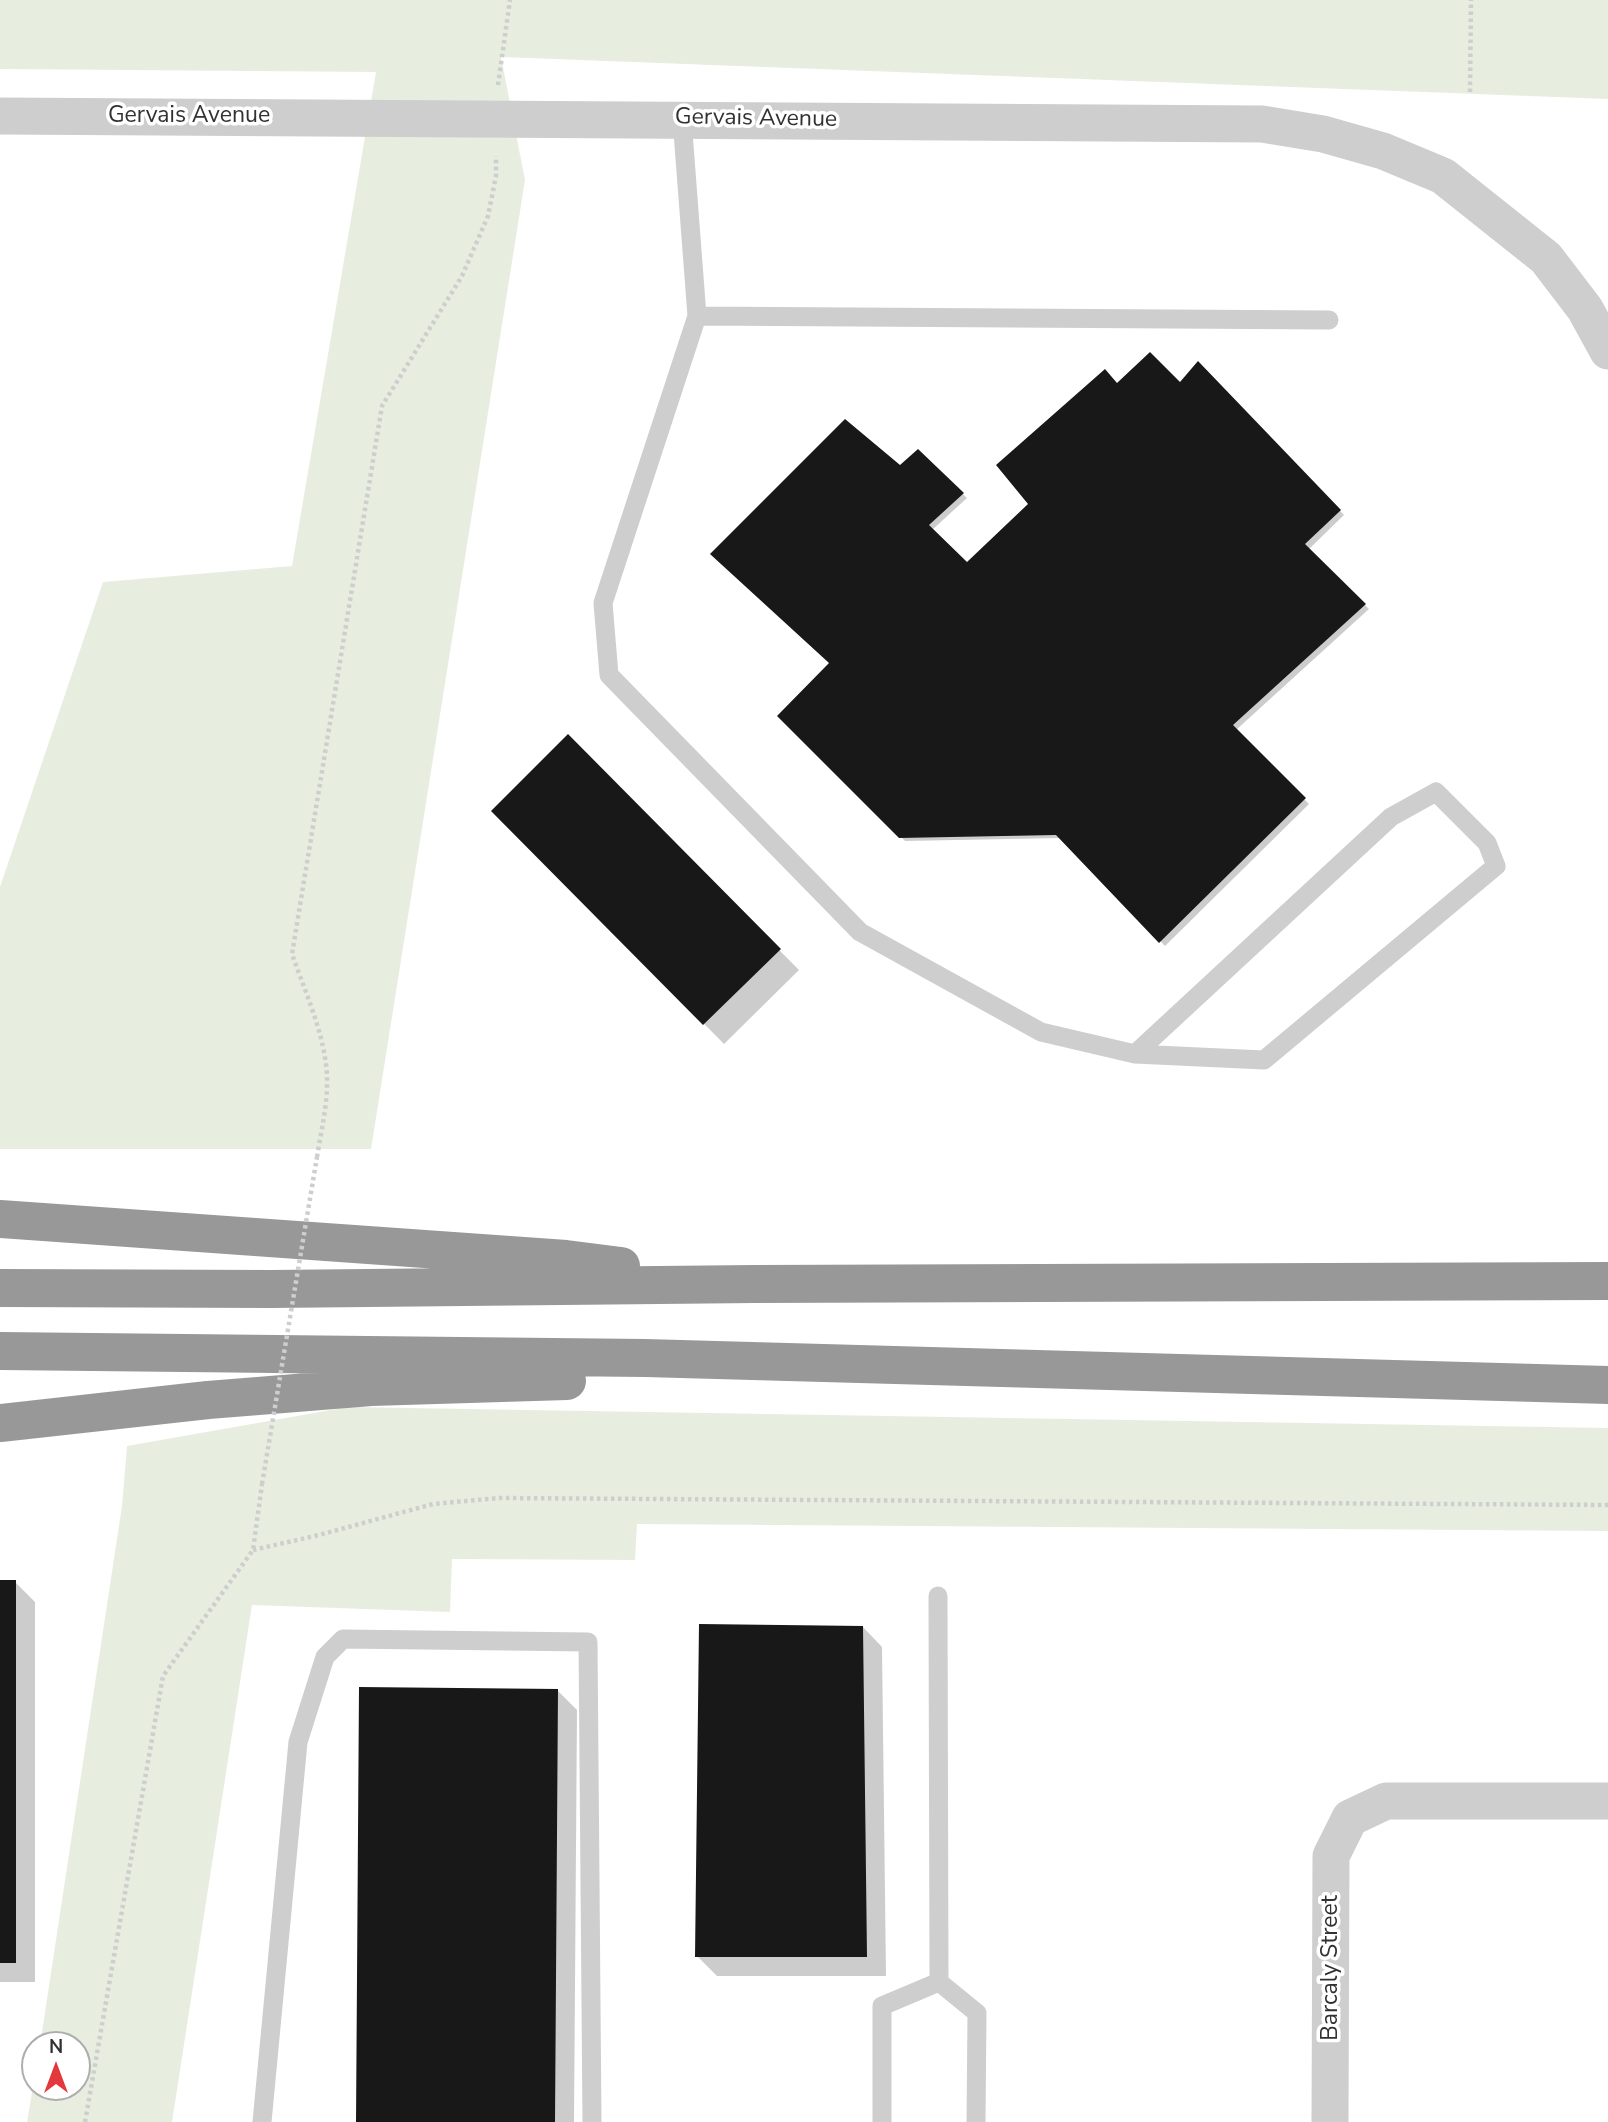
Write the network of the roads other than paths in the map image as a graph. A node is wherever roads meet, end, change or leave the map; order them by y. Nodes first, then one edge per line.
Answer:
1 (0, 116) edge
2 (682, 118) junction
3 (697, 316) junction
4 (1329, 320) dead end
5 (1608, 351) edge
6 (1135, 1054) junction
7 (0, 1219) edge
8 (1608, 1281) edge
9 (755, 1284) junction
10 (0, 1288) edge
11 (0, 1351) edge
12 (975, 1368) junction
13 (1608, 1385) edge
14 (0, 1423) edge
15 (938, 1595) dead end
16 (1608, 1801) edge
17 (939, 1982) junction
18 (262, 2122) edge
19 (592, 2122) edge
20 (883, 2122) edge
21 (976, 2122) edge
22 (1330, 2122) edge

1 - 2 street, Gervais Avenue
2 - 3 lane
2 - 5 street, Gervais Avenue
3 - 4 lane
3 - 6 lane
6 - 6 lane
7 - 9 highway
8 - 9 highway
9 - 10 highway
11 - 12 highway
12 - 13 highway
12 - 14 highway
15 - 17 lane
16 - 22 street, Barcaly Street
17 - 20 lane
17 - 21 lane
18 - 19 lane

